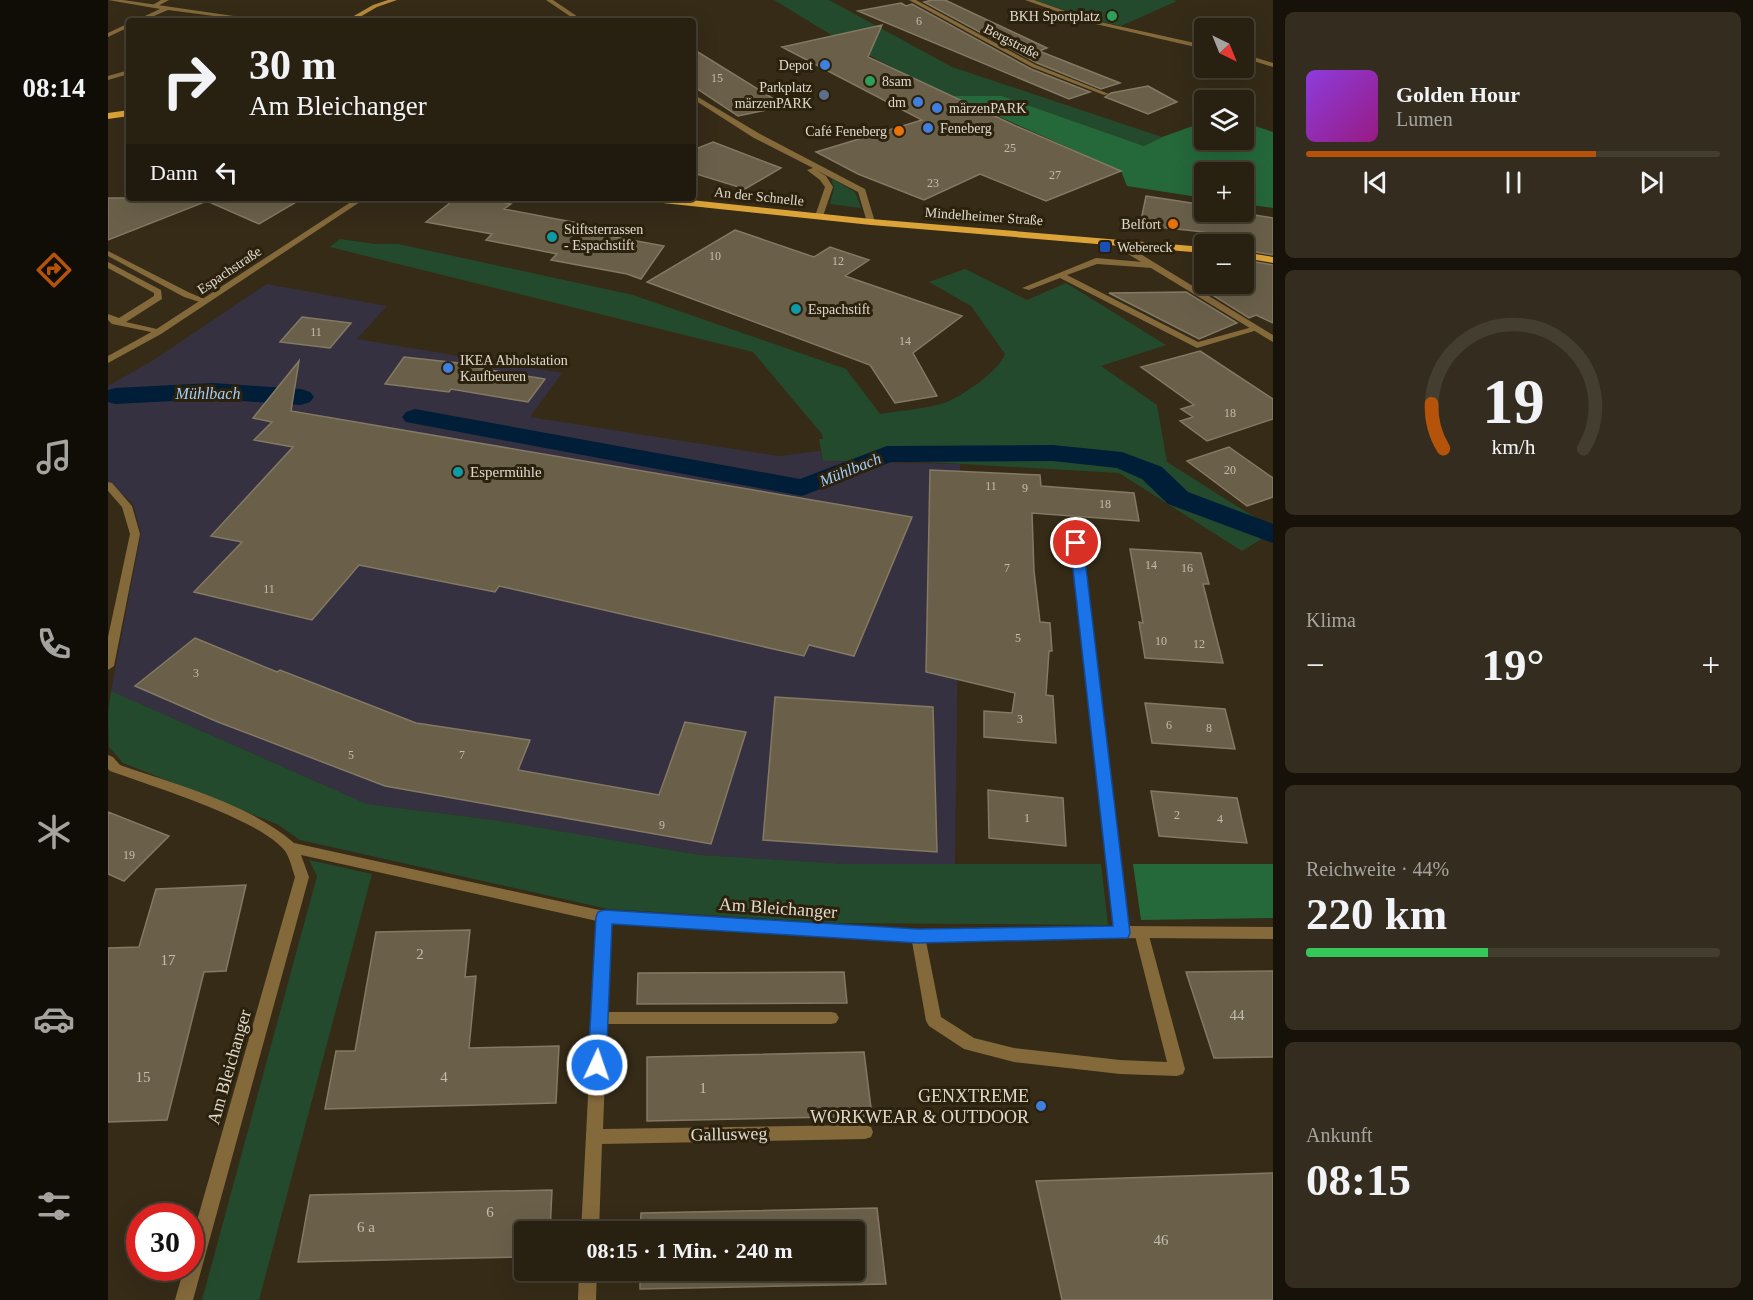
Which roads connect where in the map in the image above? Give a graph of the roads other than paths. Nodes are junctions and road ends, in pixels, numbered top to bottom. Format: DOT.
graph roads {
  1 [pos="110,0"];
  2 [pos="394,0"];
  3 [pos="549,0"];
  4 [pos="912,0"];
  5 [pos="1028,0"];
  6 [pos="166,4"];
  7 [pos="142,18"];
  8 [pos="249,18"];
  9 [pos="354,18"];
  10 [pos="576,18"];
  11 [pos="126,26"];
  12 [pos="108,35"];
  13 [pos="1194,45"];
  14 [pos="1254,59"];
  15 [pos="1273,65"];
  16 [pos="126,73"];
  17 [pos="108,78"];
  18 [pos="1106,94"];
  19 [pos="696,98"];
  20 [pos="126,113"];
  21 [pos="126,114"];
  22 [pos="108,116"];
  23 [pos="108,124"];
  24 [pos="793,156"];
  25 [pos="357,201"];
  26 [pos="673,201"];
  27 [pos="819,216"];
  28 [pos="870,222"];
  29 [pos="1118,241"];
  30 [pos="1194,249"];
  31 [pos="108,253"];
  32 [pos="1254,257"];
  33 [pos="1273,260"];
  34 [pos="108,265"];
  35 [pos="1152,265"];
  36 [pos="1061,274"];
  37 [pos="1026,288"];
  38 [pos="206,301"];
  39 [pos="108,317"];
  40 [pos="108,322"];
  41 [pos="119,322"];
  42 [pos="1256,328"];
  43 [pos="158,332"];
  44 [pos="1273,339"];
  45 [pos="108,360"];
  46 [pos="108,485"];
  47 [pos="1076,541"];
  48 [pos="108,666"];
  49 [pos="108,760"];
  50 [pos="288,846"];
  51 [pos="604,917"];
  52 [pos="1141,932"];
  53 [pos="1122,933"];
  54 [pos="1273,933"];
  55 [pos="918,936"];
  56 [pos="599,1018"];
  57 [pos="831,1018"];
  58 [pos="865,1132"];
  59 [pos="594,1137"];
  60 [pos="590,1221"];
  61 [pos="588,1281"];
  62 [pos="184,1300"];
  63 [pos="587,1300"];
  1 -- 6 [label="street"];
  2 -- 9 [label="main road"];
  3 -- 10 [label="street"];
  4 -- 18 [label="street, Bergstraße"];
  5 -- 13 [label="street"];
  6 -- 7 [label="street"];
  6 -- 8 [label="street"];
  11 -- 12 [label="street"];
  14 -- 15 [label="street"];
  16 -- 17 [label="street"];
  19 -- 24 [label="street"];
  20 -- 22 [label="main road"];
  21 -- 23 [label="main road"];
  24 -- 27 [label="street"];
  24 -- 28 [label="street"];
  25 -- 38 [label="street, Espachstraße"];
  26 -- 27 [label="main road, An der Schnelle"];
  27 -- 28 [label="main road, An der Schnelle"];
  28 -- 29 [label="main road, Mindelheimer Straße"];
  29 -- 30 [label="main road, Mindelheimer Straße"];
  29 -- 35 [label="street"];
  31 -- 38 [label="street"];
  32 -- 33 [label="main road"];
  34 -- 41 [label="street"];
  35 -- 36 [label="street"];
  35 -- 42 [label="street"];
  36 -- 37 [label="street"];
  36 -- 42 [label="street"];
  38 -- 43 [label="street, Espachstraße"];
  39 -- 41 [label="street"];
  40 -- 41 [label="street"];
  41 -- 43 [label="street"];
  42 -- 44 [label="street"];
  43 -- 45 [label="street, Espachstraße"];
  46 -- 48 [label="street"];
  47 -- 53 [label="street"];
  49 -- 50 [label="street, Am Bleichanger"];
  50 -- 51 [label="street, Am Bleichanger"];
  50 -- 62 [label="street, Am Bleichanger"];
  51 -- 55 [label="street, Am Bleichanger"];
  51 -- 56 [label="street"];
  52 -- 53 [label="street, Am Bleichanger"];
  52 -- 54 [label="street, Am Bleichanger"];
  52 -- 55 [label="street"];
  53 -- 55 [label="street, Am Bleichanger"];
  56 -- 57 [label="street"];
  56 -- 59 [label="street"];
  58 -- 59 [label="street, Gallusweg"];
  59 -- 60 [label="street"];
  61 -- 63 [label="street"];
}
